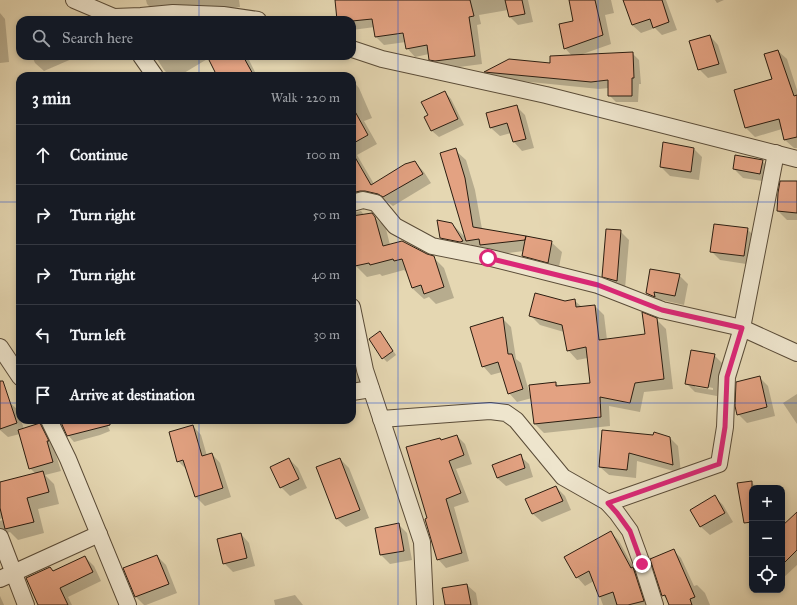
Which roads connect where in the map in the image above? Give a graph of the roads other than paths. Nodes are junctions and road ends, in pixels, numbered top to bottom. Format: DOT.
graph roads {
  1 [pos="74,0"];
  2 [pos="110,16"];
  3 [pos="141,16"];
  4 [pos="230,16"];
  5 [pos="356,50"];
  6 [pos="144,60"];
  7 [pos="152,72"];
  8 [pos="776,154"];
  9 [pos="797,159"];
  10 [pos="356,201"];
  11 [pos="356,326"];
  12 [pos="742,328"];
  13 [pos="0,347"];
  14 [pos="797,354"];
  15 [pos="16,371"];
  16 [pos="371,389"];
  17 [pos="356,391"];
  18 [pos="381,419"];
  19 [pos="51,424"];
  20 [pos="608,503"];
  21 [pos="99,534"];
  22 [pos="0,537"];
  23 [pos="7,576"];
  24 [pos="26,605"];
  25 [pos="128,605"];
  26 [pos="426,605"];
  27 [pos="655,605"];
  1 -- 2 [label="street"];
  3 -- 4 [label="street"];
  5 -- 8 [label="street"];
  6 -- 7 [label="street"];
  8 -- 9 [label="street"];
  8 -- 12 [label="street"];
  10 -- 12 [label="street"];
  11 -- 16 [label="street"];
  12 -- 14 [label="street"];
  12 -- 20 [label="street"];
  13 -- 15 [label="street"];
  16 -- 17 [label="street"];
  16 -- 18 [label="street"];
  18 -- 20 [label="street"];
  18 -- 26 [label="street"];
  19 -- 21 [label="street"];
  20 -- 27 [label="street"];
  21 -- 23 [label="street"];
  21 -- 25 [label="street"];
  22 -- 23 [label="street"];
  23 -- 24 [label="street"];
}
